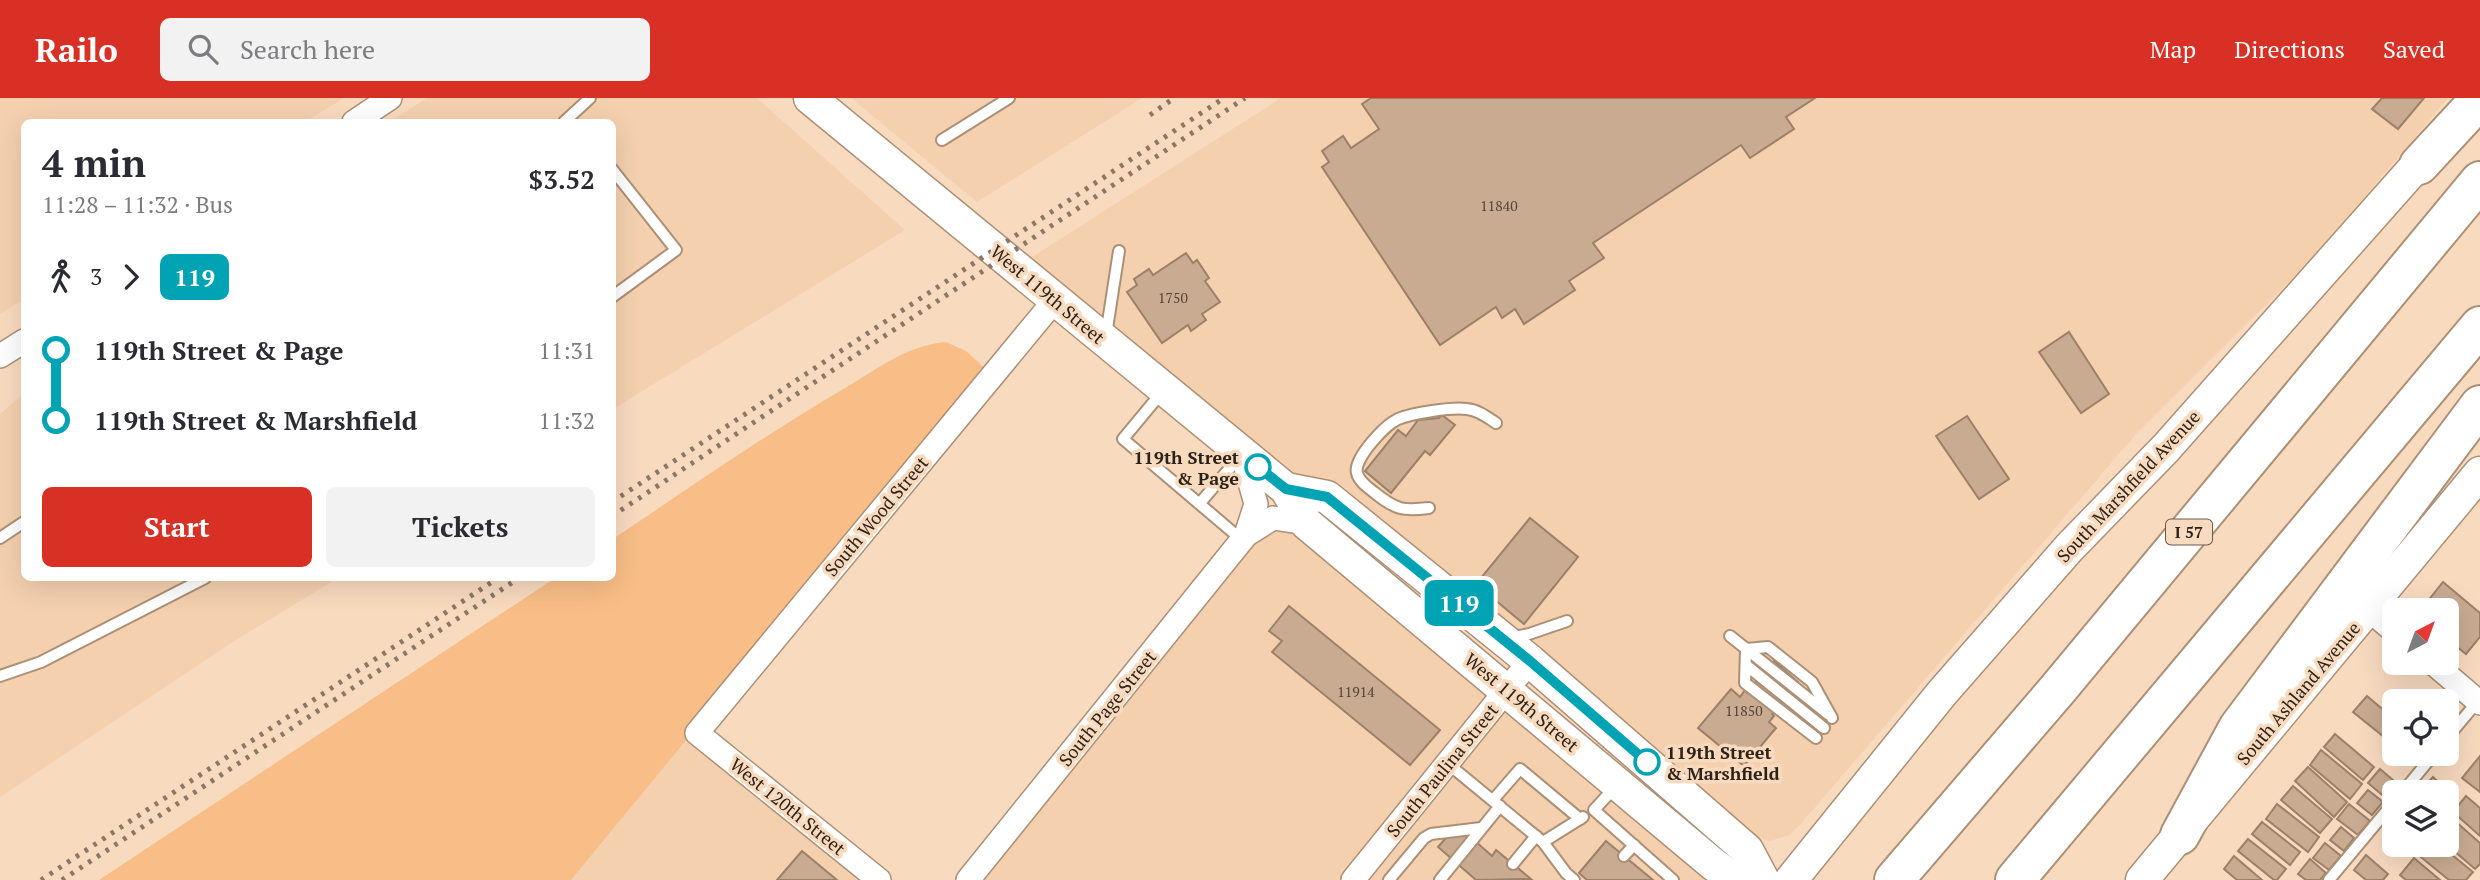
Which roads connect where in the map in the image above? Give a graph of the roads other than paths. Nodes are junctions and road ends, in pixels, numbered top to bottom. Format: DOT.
graph roads {
  1 [pos="390,98"];
  2 [pos="590,98"];
  3 [pos="810,98"];
  4 [pos="1009,98"];
  5 [pos="2471,98"];
  6 [pos="2480,99"];
  7 [pos="358,119"];
  8 [pos="571,119"];
  9 [pos="942,140"];
  10 [pos="2419,165"];
  11 [pos="616,174"];
  12 [pos="2480,181"];
  13 [pos="1119,251"];
  14 [pos="616,294"];
  15 [pos="1055,300"];
  16 [pos="2480,326"];
  17 [pos="1105,342"];
  18 [pos="21,343"];
  19 [pos="0,356"];
  20 [pos="1164,390"];
  21 [pos="2480,405"];
  22 [pos="1496,423"];
  23 [pos="1242,454"];
  24 [pos="2480,473"];
  25 [pos="1286,489"];
  26 [pos="1200,503"];
  27 [pos="1429,508"];
  28 [pos="1306,523"];
  29 [pos="21,524"];
  30 [pos="0,538"];
  31 [pos="1244,538"];
  32 [pos="199,581"];
  33 [pos="2368,609"];
  34 [pos="1567,621"];
  35 [pos="2382,621"];
  36 [pos="1730,636"];
  37 [pos="1504,639"];
  38 [pos="1746,649"];
  39 [pos="1530,661"];
  40 [pos="1746,666"];
  41 [pos="0,676"];
  42 [pos="2449,676"];
  43 [pos="1507,690"];
  44 [pos="2479,701"];
  45 [pos="1832,718"];
  46 [pos="2459,724"];
  47 [pos="1824,728"];
  48 [pos="697,733"];
  49 [pos="1816,738"];
  50 [pos="1447,763"];
  51 [pos="2424,766"];
  52 [pos="2413,780"];
  53 [pos="1618,783"];
  54 [pos="1496,803"];
  55 [pos="1594,810"];
  56 [pos="2382,816"];
  57 [pos="1580,819"];
  58 [pos="1481,828"];
  59 [pos="2180,835"];
  60 [pos="1540,839"];
  61 [pos="1634,845"];
  62 [pos="1624,856"];
  63 [pos="1513,864"];
  64 [pos="1659,867"];
  65 [pos="1650,878"];
  66 [pos="879,880"];
  67 [pos="968,880"];
  68 [pos="1353,880"];
  69 [pos="1389,880"];
  70 [pos="1440,880"];
  71 [pos="1574,880"];
  72 [pos="1673,880"];
  73 [pos="1735,880"];
  74 [pos="1763,880"];
  75 [pos="1791,880"];
  76 [pos="1894,880"];
  77 [pos="2015,880"];
  78 [pos="2142,880"];
  79 [pos="2329,880"];
  1 -- 7 [label="street"];
  2 -- 8 [label="lane"];
  3 -- 15 [label="street, West 119th Street"];
  4 -- 9 [label="lane"];
  5 -- 10 [label="street, South Marshfield Avenue"];
  6 -- 10 [label="highway"];
  10 -- 75 [label="street, South Marshfield Avenue"];
  11 -- 14 [label="lane"];
  12 -- 76 [label="highway, I 57"];
  13 -- 17 [label="lane"];
  15 -- 17 [label="street, West 119th Street"];
  15 -- 48 [label="street, South Wood Street"];
  16 -- 77 [label="highway"];
  17 -- 20 [label="street, West 119th Street"];
  18 -- 19 [label="street"];
  20 -- 23 [label="street, West 119th Street"];
  20 -- 26 [label="lane"];
  21 -- 59 [label="highway"];
  22 -- 27 [label="lane"];
  23 -- 25 [label="street, West 119th Street"];
  23 -- 26 [label="lane"];
  23 -- 31 [label="street, South Page Street"];
  24 -- 33 [label="street, South Ashland Avenue"];
  25 -- 28 [label="street, West 119th Street"];
  25 -- 37 [label="street, West 119th Street"];
  26 -- 31 [label="lane"];
  28 -- 31 [label="street, South Page Street"];
  28 -- 43 [label="street, West 119th Street"];
  29 -- 30 [label="lane"];
  31 -- 67 [label="street, South Page Street"];
  32 -- 41 [label="lane"];
  33 -- 35 [label="street"];
  33 -- 59 [label="street, South Ashland Avenue"];
  34 -- 37 [label="lane"];
  36 -- 38 [label="lane"];
  37 -- 39 [label="street, West 119th Street"];
  38 -- 40 [label="lane"];
  38 -- 45 [label="lane"];
  39 -- 43 [label="street, South Paulina Street"];
  39 -- 74 [label="street, West 119th Street"];
  40 -- 47 [label="lane"];
  40 -- 49 [label="lane"];
  42 -- 44 [label="street"];
  43 -- 50 [label="street, South Paulina Street"];
  43 -- 53 [label="street, West 119th Street"];
  44 -- 46 [label="lane"];
  48 -- 66 [label="street, West 120th Street"];
  50 -- 54 [label="lane"];
  50 -- 68 [label="street, South Paulina Street"];
  51 -- 52 [label="lane"];
  53 -- 55 [label="lane"];
  53 -- 73 [label="street, West 119th Street"];
  54 -- 57 [label="lane"];
  54 -- 58 [label="lane"];
  54 -- 60 [label="lane"];
  55 -- 57 [label="lane"];
  55 -- 61 [label="lane"];
  56 -- 79 [label="lane"];
  57 -- 60 [label="lane"];
  58 -- 69 [label="lane"];
  58 -- 70 [label="lane"];
  59 -- 78 [label="street, South Ashland Avenue"];
  60 -- 63 [label="lane"];
  60 -- 71 [label="lane"];
  61 -- 62 [label="lane"];
  61 -- 64 [label="lane"];
  64 -- 65 [label="lane"];
  64 -- 72 [label="lane"];
}
